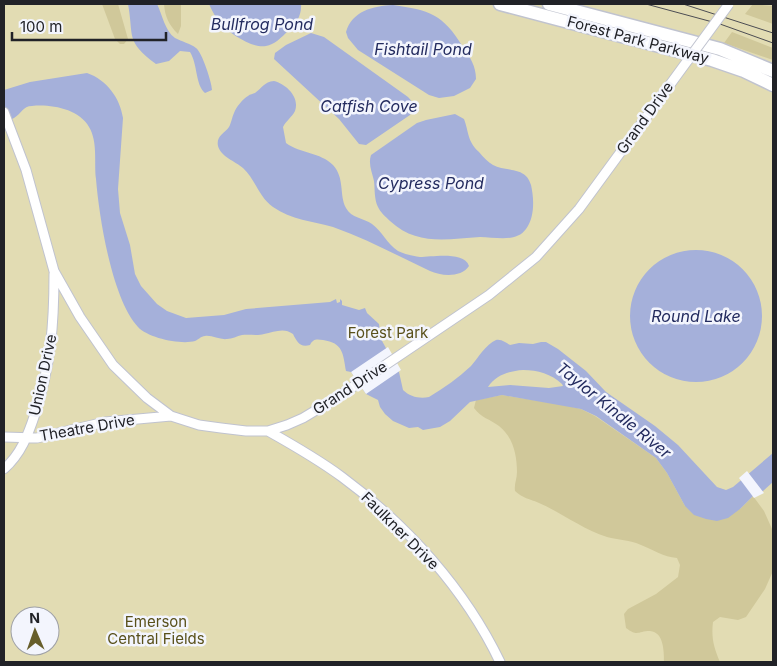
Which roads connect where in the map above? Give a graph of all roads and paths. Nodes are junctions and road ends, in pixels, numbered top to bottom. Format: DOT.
graph roads {
  1 [pos="500,4"];
  2 [pos="549,4"];
  3 [pos="729,4"];
  4 [pos="773,71"];
  5 [pos="773,85"];
  6 [pos="6,117"];
  7 [pos="54,272"];
  8 [pos="171,416"];
  9 [pos="268,431"];
  10 [pos="4,437"];
  11 [pos="26,439"];
  12 [pos="4,469"];
  13 [pos="500,662"];
  1 -- 5 [label="main road, Forest Park Parkway"];
  2 -- 4 [label="main road, Forest Park Parkway"];
  3 -- 9 [label="street, Grand Drive, bridge"];
  6 -- 7 [label="street, Grand Drive"];
  7 -- 8 [label="street, Grand Drive"];
  7 -- 11 [label="street, Union Drive"];
  8 -- 9 [label="street, Grand Drive"];
  8 -- 11 [label="street, Theatre Drive"];
  9 -- 13 [label="street, Faulkner Drive"];
  10 -- 11 [label="street, Theatre Drive"];
  11 -- 12 [label="street, Union Drive"];
}
